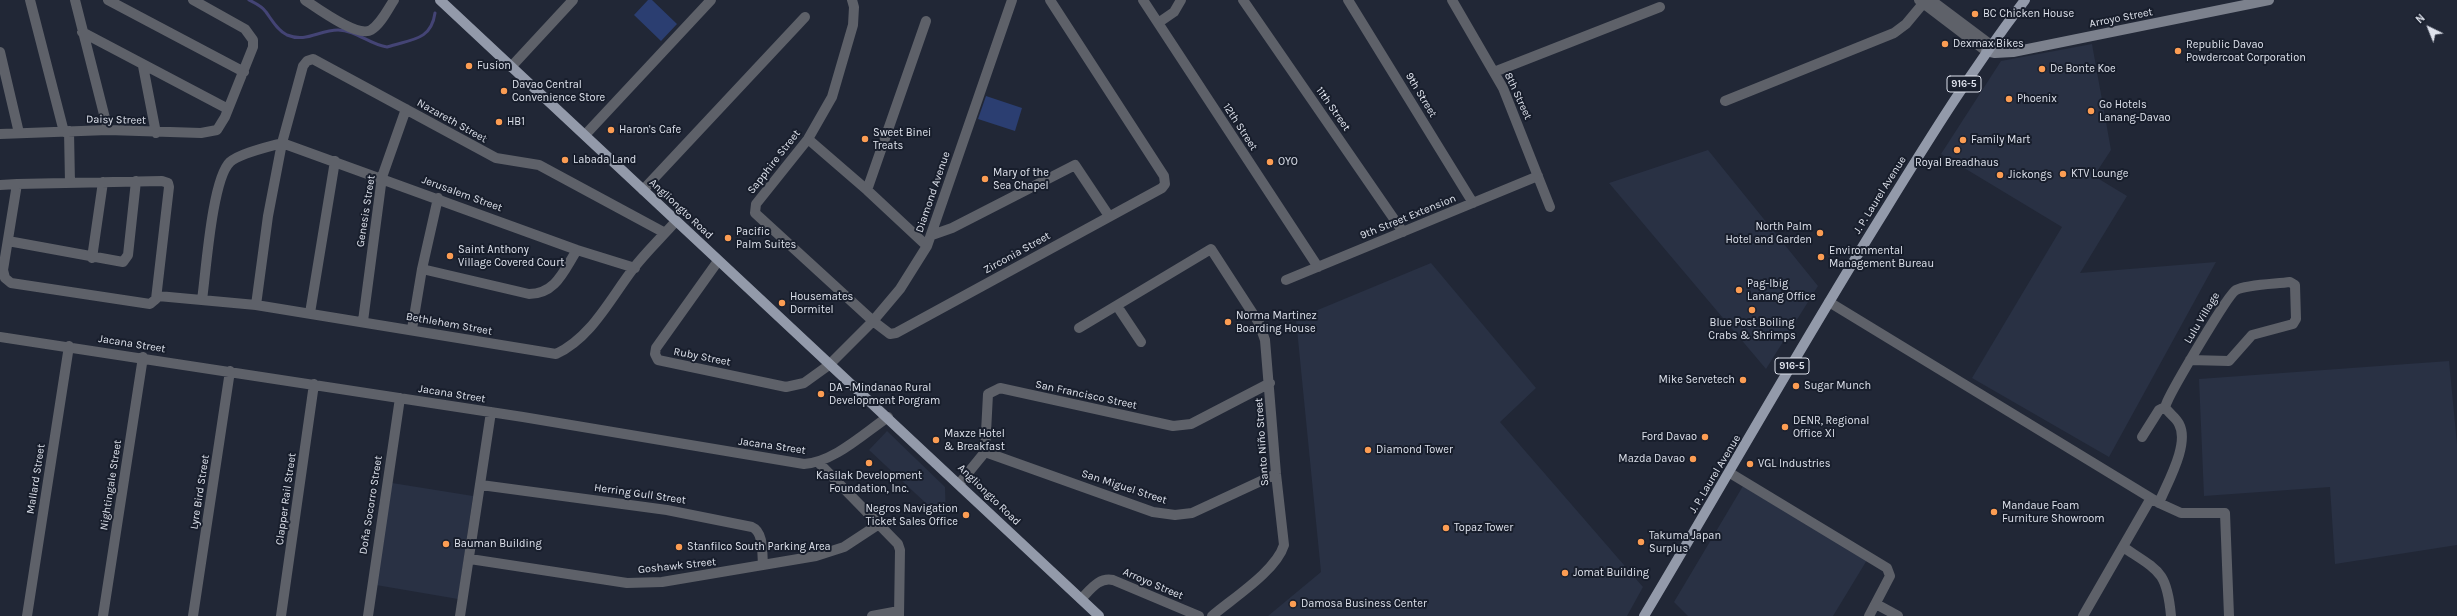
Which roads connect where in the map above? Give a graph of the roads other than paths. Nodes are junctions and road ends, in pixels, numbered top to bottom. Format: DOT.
graph roads {
  1 [pos="30,0"];
  2 [pos="75,0"];
  3 [pos="108,0"];
  4 [pos="193,0"];
  5 [pos="305,0"];
  6 [pos="441,0"];
  7 [pos="573,0"];
  8 [pos="711,0"];
  9 [pos="852,0"];
  10 [pos="1012,0"];
  11 [pos="1050,0"];
  12 [pos="1143,0"];
  13 [pos="1181,0"];
  14 [pos="1243,0"];
  15 [pos="1348,0"];
  16 [pos="1452,0"];
  17 [pos="2025,0"];
  18 [pos="2269,0"];
  19 [pos="391,1"];
  20 [pos="1925,1"];
  21 [pos="1660,6"];
  22 [pos="805,17"];
  23 [pos="926,21"];
  24 [pos="1158,23"];
  25 [pos="82,32"];
  26 [pos="1989,48"];
  27 [pos="0,52"];
  28 [pos="143,66"];
  29 [pos="511,67"];
  30 [pos="244,72"];
  31 [pos="1494,72"];
  32 [pos="1725,101"];
  33 [pos="406,109"];
  34 [pos="227,113"];
  35 [pos="108,130"];
  36 [pos="66,132"];
  37 [pos="19,133"];
  38 [pos="156,133"];
  39 [pos="0,134"];
  40 [pos="585,136"];
  41 [pos="808,138"];
  42 [pos="282,143"];
  43 [pos="335,161"];
  44 [pos="1538,176"];
  45 [pos="382,177"];
  46 [pos="136,181"];
  47 [pos="70,182"];
  48 [pos="103,182"];
  49 [pos="0,184"];
  50 [pos="17,184"];
  51 [pos="643,190"];
  52 [pos="867,190"];
  53 [pos="438,198"];
  54 [pos="1473,203"];
  55 [pos="1550,207"];
  56 [pos="1109,216"];
  57 [pos="676,221"];
  58 [pos="1403,232"];
  59 [pos="665,233"];
  60 [pos="932,235"];
  61 [pos="8,241"];
  62 [pos="927,246"];
  63 [pos="577,250"];
  64 [pos="92,258"];
  65 [pos="718,261"];
  66 [pos="1318,267"];
  67 [pos="634,268"];
  68 [pos="422,269"];
  69 [pos="1286,280"];
  70 [pos="158,296"];
  71 [pos="202,300"];
  72 [pos="1829,302"];
  73 [pos="256,305"];
  74 [pos="1117,306"];
  75 [pos="310,313"];
  76 [pos="363,321"];
  77 [pos="873,321"];
  78 [pos="1079,328"];
  79 [pos="412,329"];
  80 [pos="0,337"];
  81 [pos="1140,342"];
  82 [pos="69,346"];
  83 [pos="143,358"];
  84 [pos="2190,360"];
  85 [pos="829,365"];
  86 [pos="230,371"];
  87 [pos="1270,383"];
  88 [pos="314,384"];
  89 [pos="400,398"];
  90 [pos="2165,407"];
  91 [pos="491,412"];
  92 [pos="888,417"];
  93 [pos="2142,437"];
  94 [pos="986,452"];
  95 [pos="818,462"];
  96 [pos="1730,473"];
  97 [pos="1276,474"];
  98 [pos="959,484"];
  99 [pos="481,485"];
  100 [pos="2155,500"];
  101 [pos="880,524"];
  102 [pos="2123,547"];
  103 [pos="470,559"];
  104 [pos="763,565"];
  105 [pos="1081,598"];
  106 [pos="1876,604"];
  107 [pos="899,614"];
  108 [pos="1095,615"];
  109 [pos="27,616"];
  110 [pos="103,616"];
  111 [pos="193,616"];
  112 [pos="281,616"];
  113 [pos="368,616"];
  114 [pos="460,616"];
  115 [pos="872,616"];
  116 [pos="1199,616"];
  117 [pos="1212,616"];
  118 [pos="1644,616"];
  119 [pos="1869,616"];
  120 [pos="1898,616"];
  121 [pos="2083,616"];
  122 [pos="2171,616"];
  123 [pos="2229,616"];
  1 -- 36 [label="street"];
  2 -- 25 [label="street"];
  3 -- 30 [label="street"];
  4 -- 30 [label="street"];
  5 -- 19 [label="street"];
  6 -- 29 [label="main road, Angliongto Road"];
  7 -- 29 [label="street"];
  8 -- 40 [label="street"];
  9 -- 41 [label="street, Sapphire Street"];
  10 -- 60 [label="street, Diamond Avenue"];
  11 -- 56 [label="street, Zirconia Street"];
  12 -- 24 [label="street, 12th Street"];
  13 -- 24 [label="street"];
  14 -- 58 [label="street, 11th Street"];
  15 -- 54 [label="street, 9th Street"];
  16 -- 31 [label="street, 8th Street"];
  17 -- 26 [label="main road, J. P. Laurel Avenue / 916-5"];
  18 -- 26 [label="street, Arroyo Street"];
  20 -- 26 [label="street"];
  20 -- 32 [label="street"];
  21 -- 31 [label="street"];
  22 -- 51 [label="street"];
  23 -- 52 [label="street"];
  24 -- 66 [label="street, 12th Street"];
  25 -- 28 [label="street"];
  25 -- 35 [label="street"];
  26 -- 72 [label="main road, J. P. Laurel Avenue / 916-5"];
  27 -- 37 [label="street"];
  28 -- 34 [label="street"];
  28 -- 38 [label="street"];
  29 -- 40 [label="main road, Angliongto Road"];
  30 -- 34 [label="street"];
  31 -- 44 [label="street, 8th Street"];
  33 -- 42 [label="street, Nazareth Street"];
  33 -- 45 [label="street, Genesis Street"];
  33 -- 59 [label="street, Nazareth Street"];
  34 -- 38 [label="street, Daisy Street"];
  35 -- 36 [label="street, Daisy Street"];
  35 -- 38 [label="street, Daisy Street"];
  36 -- 37 [label="street, Daisy Street"];
  36 -- 47 [label="street"];
  37 -- 39 [label="street, Daisy Street"];
  40 -- 51 [label="main road, Angliongto Road"];
  41 -- 52 [label="street"];
  41 -- 77 [label="street, Sapphire Street"];
  42 -- 43 [label="street, Jerusalem Street"];
  42 -- 71 [label="street"];
  42 -- 73 [label="street"];
  43 -- 45 [label="street, Jerusalem Street"];
  43 -- 75 [label="street"];
  44 -- 54 [label="street, 9th Street Extension"];
  44 -- 55 [label="street, 8th Street"];
  45 -- 53 [label="street, Jerusalem Street"];
  45 -- 76 [label="street, Genesis Street"];
  46 -- 48 [label="street"];
  46 -- 64 [label="street"];
  46 -- 70 [label="street"];
  47 -- 48 [label="street"];
  47 -- 50 [label="street"];
  48 -- 64 [label="street"];
  49 -- 50 [label="street"];
  50 -- 61 [label="street"];
  51 -- 57 [label="main road, Angliongto Road"];
  52 -- 62 [label="street"];
  53 -- 63 [label="street, Jerusalem Street"];
  53 -- 68 [label="street"];
  54 -- 58 [label="street, 9th Street Extension"];
  56 -- 60 [label="street"];
  56 -- 77 [label="street, Zirconia Street"];
  57 -- 59 [label="street, Bethlehem Street"];
  57 -- 65 [label="main road, Angliongto Road"];
  58 -- 66 [label="street, 9th Street Extension"];
  59 -- 67 [label="street, Bethlehem Street"];
  60 -- 62 [label="street, Diamond Avenue"];
  61 -- 64 [label="street"];
  61 -- 70 [label="street"];
  62 -- 77 [label="street, Diamond Avenue"];
  63 -- 67 [label="street, Jerusalem Street"];
  63 -- 68 [label="street"];
  65 -- 85 [label="main road, Angliongto Road"];
  65 -- 85 [label="street, Ruby Street"];
  66 -- 69 [label="street, 9th Street Extension"];
  67 -- 79 [label="street, Bethlehem Street"];
  68 -- 79 [label="street"];
  70 -- 71 [label="street, Bethlehem Street"];
  71 -- 73 [label="street, Bethlehem Street"];
  72 -- 96 [label="main road, J. P. Laurel Avenue / 916-5"];
  72 -- 100 [label="street"];
  73 -- 75 [label="street, Bethlehem Street"];
  74 -- 78 [label="street"];
  74 -- 81 [label="street"];
  74 -- 87 [label="street, Santo Niño Street"];
  75 -- 76 [label="street, Bethlehem Street"];
  76 -- 79 [label="street, Bethlehem Street"];
  77 -- 85 [label="street, Diamond Avenue"];
  80 -- 82 [label="street, Jacana Street"];
  82 -- 83 [label="street, Jacana Street"];
  82 -- 109 [label="street, Mallard Street"];
  83 -- 86 [label="street, Jacana Street"];
  83 -- 110 [label="street, Nightingale Street"];
  84 -- 84 [label="street, Lulu Village"];
  84 -- 90 [label="street, Lulu Village"];
  85 -- 92 [label="main road, Angliongto Road"];
  86 -- 88 [label="street, Jacana Street"];
  86 -- 111 [label="street, Lyre Bird Street"];
  87 -- 94 [label="street, San Francisco Street"];
  87 -- 97 [label="street, Santo Niño Street"];
  88 -- 89 [label="street, Jacana Street"];
  88 -- 112 [label="street, Clapper Rail Street"];
  89 -- 91 [label="street, Jacana Street"];
  89 -- 113 [label="street, Doña Socorro Street"];
  90 -- 93 [label="street, Lulu Village"];
  90 -- 100 [label="street"];
  91 -- 95 [label="street, Jacana Street"];
  91 -- 99 [label="street"];
  92 -- 95 [label="street, Jacana Street"];
  92 -- 98 [label="main road, Angliongto Road"];
  94 -- 97 [label="street, San Miguel Street"];
  94 -- 98 [label="street"];
  95 -- 101 [label="street"];
  96 -- 106 [label="street"];
  96 -- 118 [label="main road, J. P. Laurel Avenue / 916-5"];
  97 -- 117 [label="street, Santo Niño Street"];
  98 -- 105 [label="main road, Angliongto Road"];
  99 -- 103 [label="street"];
  99 -- 104 [label="street, Herring Gull Street"];
  100 -- 102 [label="street"];
  100 -- 123 [label="street"];
  101 -- 104 [label="street, Goshawk Street"];
  101 -- 107 [label="street"];
  102 -- 121 [label="street"];
  102 -- 122 [label="street"];
  103 -- 104 [label="street, Goshawk Street"];
  103 -- 114 [label="street"];
  105 -- 108 [label="main road, Angliongto Road"];
  105 -- 116 [label="street, Arroyo Street"];
  106 -- 119 [label="street"];
  106 -- 120 [label="street"];
  107 -- 115 [label="street"];
}
